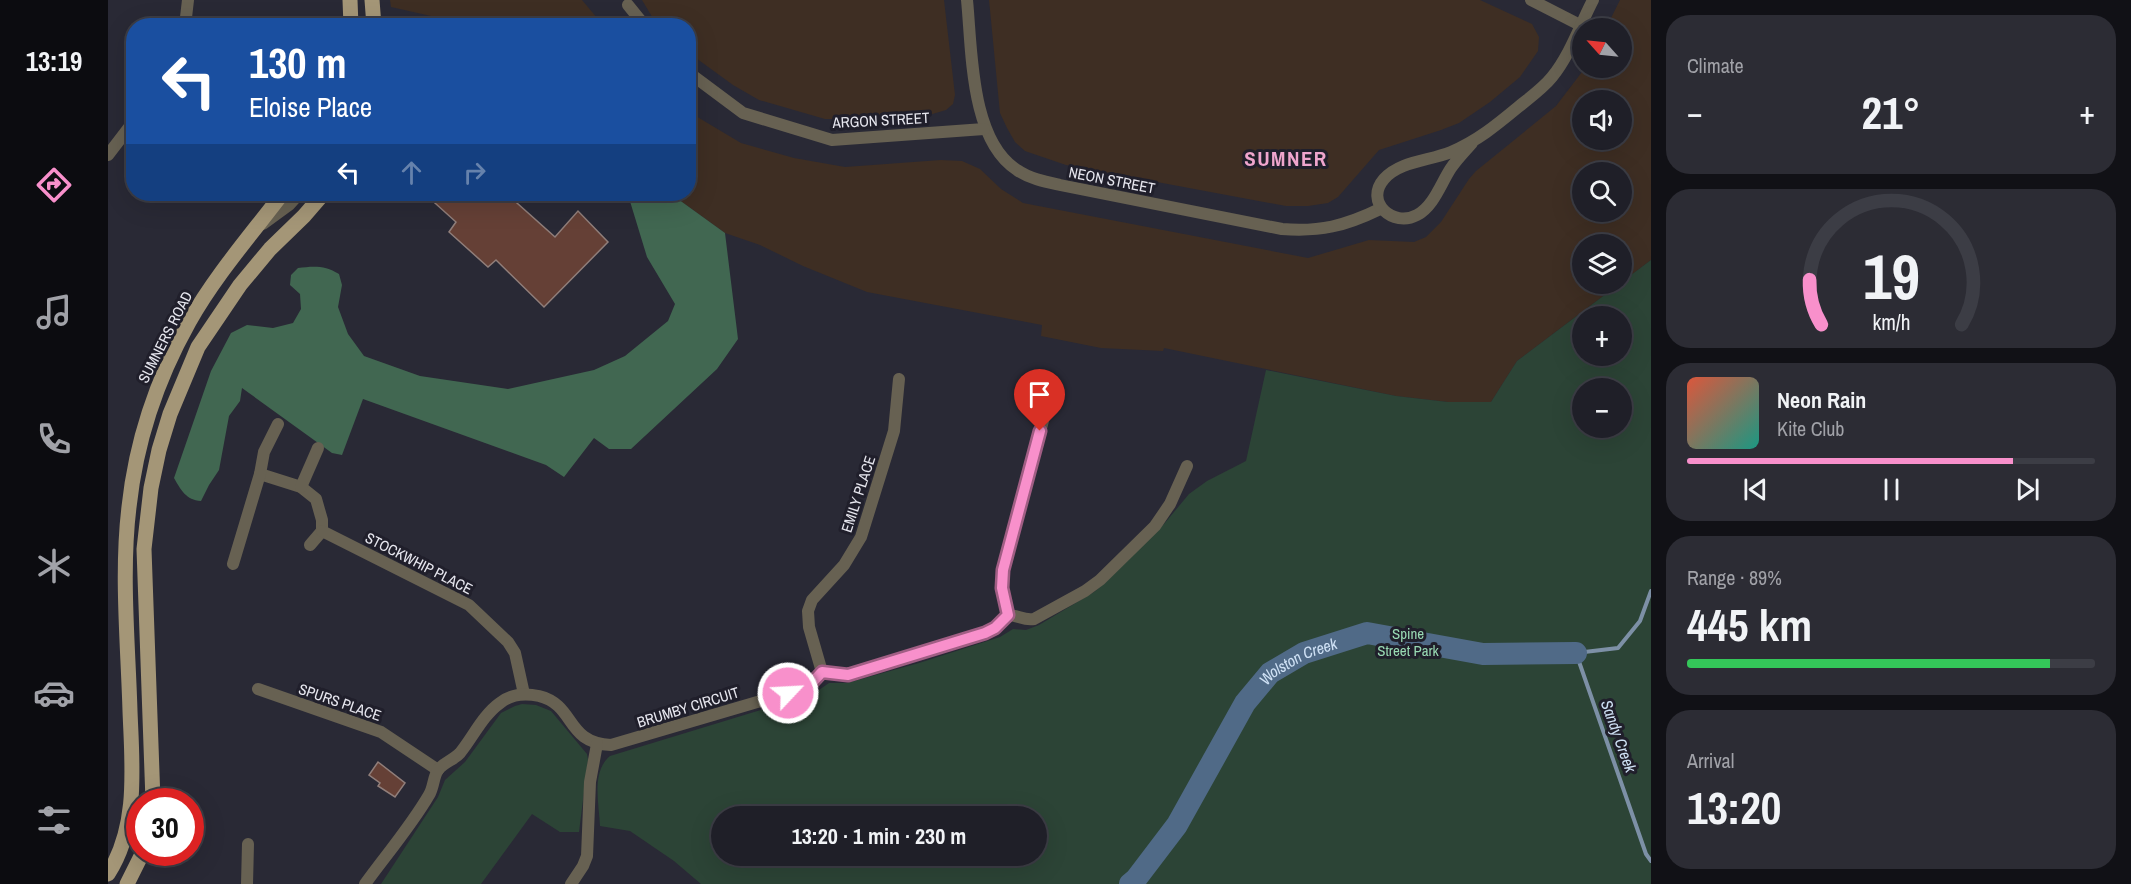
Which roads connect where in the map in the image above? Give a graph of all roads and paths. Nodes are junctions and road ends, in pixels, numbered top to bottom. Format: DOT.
graph roads {
  1 [pos="188,0"];
  2 [pos="350,0"];
  3 [pos="372,0"];
  4 [pos="967,0"];
  5 [pos="1531,0"];
  6 [pos="1593,0"];
  7 [pos="626,2"];
  8 [pos="186,18"];
  9 [pos="351,18"];
  10 [pos="373,18"];
  11 [pos="639,18"];
  12 [pos="1583,18"];
  13 [pos="1572,20"];
  14 [pos="1572,41"];
  15 [pos="696,78"];
  16 [pos="984,129"];
  17 [pos="126,131"];
  18 [pos="1472,143"];
  19 [pos="108,155"];
  20 [pos="276,201"];
  21 [pos="293,201"];
  22 [pos="317,201"];
  23 [pos="1380,209"];
  24 [pos="252,232"];
  25 [pos="900,380"];
  26 [pos="1044,417"];
  27 [pos="278,424"];
  28 [pos="318,448"];
  29 [pos="1187,466"];
  30 [pos="260,474"];
  31 [pos="301,487"];
  32 [pos="322,531"];
  33 [pos="310,545"];
  34 [pos="233,564"];
  35 [pos="1008,615"];
  36 [pos="822,672"];
  37 [pos="258,689"];
  38 [pos="524,694"];
  39 [pos="597,744"];
  40 [pos="438,770"];
  41 [pos="153,788"];
  42 [pos="248,844"];
  43 [pos="136,866"];
  44 [pos="108,874"];
  45 [pos="127,884"];
  46 [pos="247,884"];
  47 [pos="365,884"];
  48 [pos="571,884"];
  1 -- 8 [label="street"];
  2 -- 9 [label="main road"];
  3 -- 10 [label="main road"];
  4 -- 16 [label="street, NEON STREET"];
  5 -- 13 [label="street"];
  6 -- 12 [label="street"];
  7 -- 11 [label="street"];
  14 -- 18 [label="street"];
  15 -- 16 [label="street, ARGON STREET"];
  16 -- 23 [label="street, NEON STREET"];
  17 -- 19 [label="street"];
  18 -- 23 [label="street"];
  18 -- 23 [label="street"];
  20 -- 24 [label="main road, SUMNERS ROAD"];
  21 -- 24 [label="street"];
  22 -- 41 [label="main road"];
  24 -- 44 [label="main road, SUMNERS ROAD"];
  25 -- 36 [label="street, EMILY PLACE"];
  26 -- 35 [label="street"];
  27 -- 30 [label="street"];
  28 -- 31 [label="street"];
  29 -- 35 [label="street"];
  30 -- 31 [label="street"];
  30 -- 34 [label="street"];
  31 -- 32 [label="street"];
  32 -- 33 [label="street"];
  32 -- 38 [label="street, STOCKWHIP PLACE"];
  35 -- 36 [label="street"];
  36 -- 39 [label="street, BRUMBY CIRCUIT"];
  37 -- 40 [label="street, SPURS PLACE"];
  38 -- 39 [label="street"];
  38 -- 40 [label="street"];
  39 -- 48 [label="street"];
  40 -- 47 [label="street"];
  42 -- 46 [label="street"];
  43 -- 45 [label="main road"];
}
